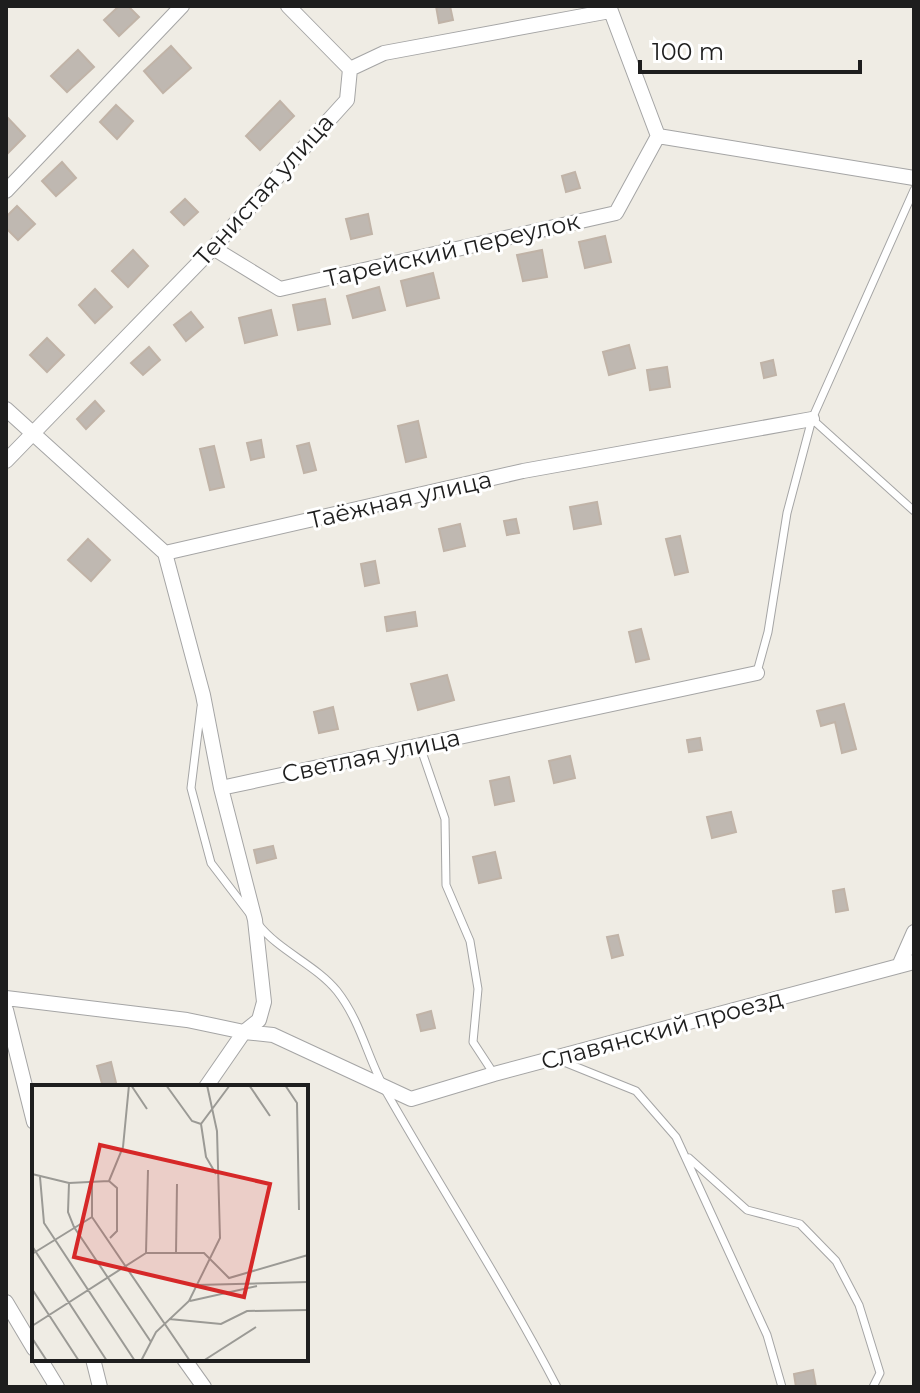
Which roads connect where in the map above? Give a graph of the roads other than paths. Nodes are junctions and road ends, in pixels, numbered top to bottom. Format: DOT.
graph roads {
  1 [pos="182,6"];
  2 [pos="288,6"];
  3 [pos="610,8"];
  4 [pos="350,69"];
  5 [pos="658,136"];
  6 [pos="914,178"];
  7 [pos="914,190"];
  8 [pos="6,191"];
  9 [pos="213,248"];
  10 [pos="6,409"];
  11 [pos="812,419"];
  12 [pos="32,434"];
  13 [pos="6,461"];
  14 [pos="914,511"];
  15 [pos="165,553"];
  16 [pos="757,673"];
  17 [pos="203,695"];
  18 [pos="420,746"];
  19 [pos="221,788"];
  20 [pos="255,920"];
  21 [pos="914,932"];
  22 [pos="906,964"];
  23 [pos="6,998"];
  24 [pos="6,1010"];
  25 [pos="244,1032"];
  26 [pos="557,1059"];
  27 [pos="494,1074"];
  28 [pos="207,1085"];
  29 [pos="383,1087"];
  30 [pos="32,1114"];
  31 [pos="685,1154"];
  32 [pos="6,1302"];
  33 [pos="32,1346"];
  34 [pos="41,1361"];
  35 [pos="94,1361"];
  36 [pos="185,1361"];
  37 [pos="57,1387"];
  38 [pos="100,1387"];
  39 [pos="204,1387"];
  40 [pos="557,1387"];
  41 [pos="782,1387"];
  42 [pos="873,1387"];
  1 -- 8 [label="street"];
  2 -- 4 [label="street"];
  3 -- 4 [label="street"];
  3 -- 5 [label="street"];
  4 -- 9 [label="street, Тенистая улица"];
  5 -- 6 [label="street"];
  5 -- 9 [label="street, Тарейский переулок"];
  7 -- 11 [label="lane"];
  9 -- 12 [label="street, Тенистая улица"];
  10 -- 12 [label="street"];
  11 -- 14 [label="lane"];
  11 -- 15 [label="street, Таёжная улица"];
  11 -- 16 [label="lane"];
  12 -- 13 [label="street, Тенистая улица"];
  12 -- 15 [label="street"];
  15 -- 17 [label="street"];
  16 -- 18 [label="street, Светлая улица"];
  17 -- 19 [label="street"];
  17 -- 20 [label="lane"];
  18 -- 19 [label="street, Светлая улица"];
  18 -- 27 [label="lane"];
  19 -- 20 [label="street"];
  20 -- 25 [label="street"];
  20 -- 29 [label="lane"];
  21 -- 22 [label="street"];
  22 -- 26 [label="street, Славянский проезд"];
  23 -- 25 [label="street"];
  24 -- 30 [label="street"];
  25 -- 28 [label="street"];
  25 -- 29 [label="street"];
  26 -- 27 [label="street, Славянский проезд"];
  26 -- 31 [label="lane"];
  27 -- 29 [label="street, Славянский проезд"];
  29 -- 40 [label="lane"];
  31 -- 41 [label="lane"];
  31 -- 42 [label="lane"];
  32 -- 33 [label="street"];
  34 -- 37 [label="street"];
  35 -- 38 [label="street"];
  36 -- 39 [label="street"];
}
